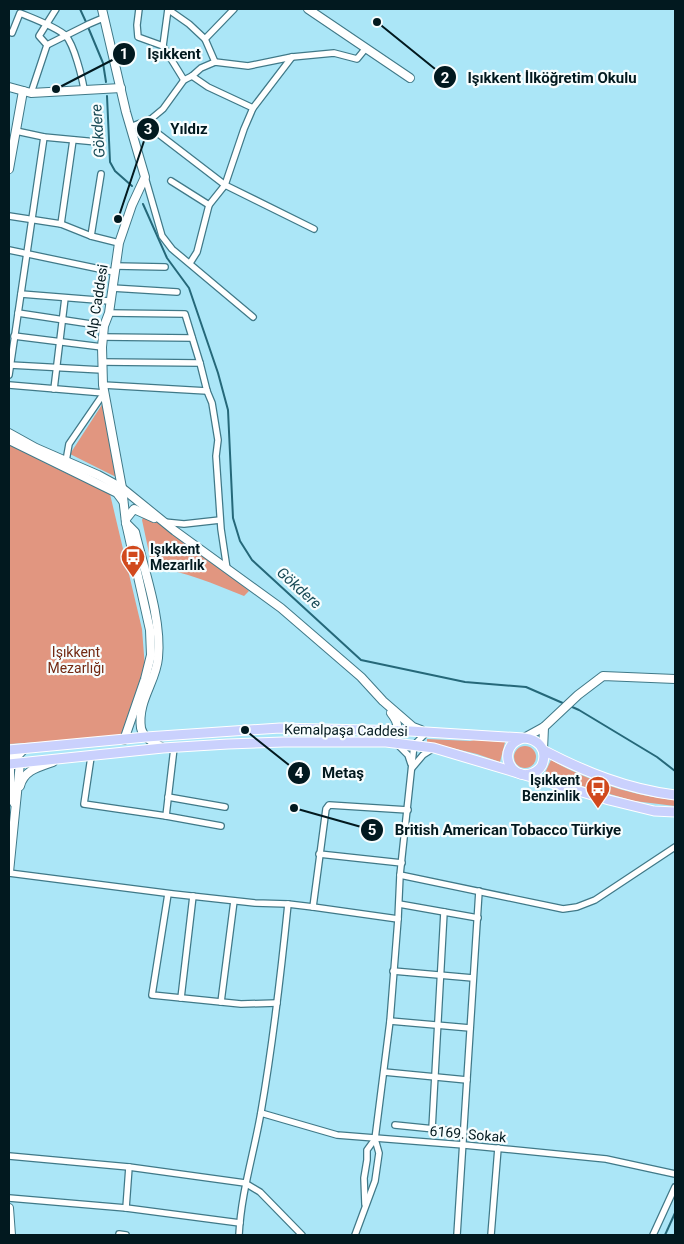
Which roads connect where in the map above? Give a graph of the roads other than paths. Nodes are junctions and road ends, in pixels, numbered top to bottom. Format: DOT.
graph roads {
  1 [pos="56,9"];
  2 [pos="102,9"];
  3 [pos="139,9"];
  4 [pos="169,9"];
  5 [pos="234,9"];
  6 [pos="308,9"];
  7 [pos="103,18"];
  8 [pos="48,25"];
  9 [pos="9,32"];
  10 [pos="66,36"];
  11 [pos="205,39"];
  12 [pos="47,45"];
  13 [pos="163,46"];
  14 [pos="366,48"];
  15 [pos="292,57"];
  16 [pos="215,62"];
  17 [pos="192,76"];
  18 [pos="410,78"];
  19 [pos="184,80"];
  20 [pos="9,87"];
  21 [pos="121,88"];
  22 [pos="84,89"];
  23 [pos="27,92"];
  24 [pos="253,108"];
  25 [pos="143,122"];
  26 [pos="130,128"];
  27 [pos="16,131"];
  28 [pos="44,136"];
  29 [pos="73,140"];
  30 [pos="97,142"];
  31 [pos="11,143"];
  32 [pos="9,170"];
  33 [pos="101,174"];
  34 [pos="144,177"];
  35 [pos="171,181"];
  36 [pos="225,185"];
  37 [pos="209,205"];
  38 [pos="9,216"];
  39 [pos="32,221"];
  40 [pos="61,224"];
  41 [pos="314,229"];
  42 [pos="91,236"];
  43 [pos="119,243"];
  44 [pos="9,250"];
  45 [pos="26,253"];
  46 [pos="190,262"];
  47 [pos="165,267"];
  48 [pos="115,269"];
  49 [pos="112,288"];
  50 [pos="177,292"];
  51 [pos="21,294"];
  52 [pos="65,298"];
  53 [pos="109,301"];
  54 [pos="18,313"];
  55 [pos="109,313"];
  56 [pos="253,317"];
  57 [pos="62,318"];
  58 [pos="104,326"];
  59 [pos="14,336"];
  60 [pos="103,338"];
  61 [pos="192,338"];
  62 [pos="58,342"];
  63 [pos="102,347"];
  64 [pos="200,364"];
  65 [pos="10,365"];
  66 [pos="102,366"];
  67 [pos="56,367"];
  68 [pos="9,375"];
  69 [pos="9,385"];
  70 [pos="54,389"];
  71 [pos="104,389"];
  72 [pos="207,391"];
  73 [pos="9,433"];
  74 [pos="9,440"];
  75 [pos="66,461"];
  76 [pos="122,488"];
  77 [pos="124,503"];
  78 [pos="220,520"];
  79 [pos="126,521"];
  80 [pos="164,522"];
  81 [pos="175,530"];
  82 [pos="227,569"];
  83 [pos="675,679"];
  84 [pos="383,701"];
  85 [pos="544,727"];
  86 [pos="397,731"];
  87 [pos="427,732"];
  88 [pos="146,737"];
  89 [pos="524,738"];
  90 [pos="124,740"];
  91 [pos="386,742"];
  92 [pos="396,743"];
  93 [pos="414,745"];
  94 [pos="163,748"];
  95 [pos="174,748"];
  96 [pos="434,748"];
  97 [pos="543,750"];
  98 [pos="92,757"];
  99 [pos="12,759"];
  100 [pos="59,760"];
  101 [pos="412,768"];
  102 [pos="521,774"];
  103 [pos="10,789"];
  104 [pos="675,795"];
  105 [pos="168,797"];
  106 [pos="15,805"];
  107 [pos="225,807"];
  108 [pos="408,810"];
  109 [pos="675,812"];
  110 [pos="166,816"];
  111 [pos="221,826"];
  112 [pos="675,847"];
  113 [pos="319,854"];
  114 [pos="402,863"];
  115 [pos="9,872"];
  116 [pos="400,876"];
  117 [pos="479,891"];
  118 [pos="168,894"];
  119 [pos="193,896"];
  120 [pos="234,900"];
  121 [pos="288,904"];
  122 [pos="399,904"];
  123 [pos="313,906"];
  124 [pos="444,912"];
  125 [pos="478,918"];
  126 [pos="398,919"];
  127 [pos="393,971"];
  128 [pos="440,976"];
  129 [pos="474,978"];
  130 [pos="180,998"];
  131 [pos="221,1002"];
  132 [pos="277,1003"];
  133 [pos="390,1021"];
  134 [pos="438,1026"];
  135 [pos="470,1028"];
  136 [pos="384,1072"];
  137 [pos="435,1077"];
  138 [pos="467,1080"];
  139 [pos="261,1113"];
  140 [pos="395,1125"];
  141 [pos="432,1129"];
  142 [pos="464,1132"];
  143 [pos="375,1139"];
  144 [pos="464,1145"];
  145 [pos="498,1148"];
  146 [pos="9,1156"];
  147 [pos="129,1167"];
  148 [pos="675,1174"];
  149 [pos="245,1183"];
  150 [pos="675,1187"];
  151 [pos="9,1198"];
  152 [pos="365,1206"];
  153 [pos="9,1208"];
  154 [pos="126,1208"];
  155 [pos="240,1223"];
  156 [pos="302,1234"];
  157 [pos="11,1235"];
  158 [pos="239,1235"];
  159 [pos="355,1235"];
  160 [pos="456,1235"];
  161 [pos="490,1235"];
  162 [pos="654,1235"];
  1 -- 8 [label="street"];
  2 -- 7 [label="street"];
  3 -- 13 [label="street"];
  4 -- 11 [label="street"];
  4 -- 13 [label="street"];
  5 -- 11 [label="street"];
  6 -- 14 [label="street"];
  7 -- 10 [label="street"];
  7 -- 21 [label="street"];
  8 -- 9 [label="street"];
  8 -- 10 [label="street"];
  8 -- 12 [label="street"];
  10 -- 12 [label="street"];
  10 -- 22 [label="street"];
  11 -- 16 [label="street"];
  12 -- 23 [label="street"];
  13 -- 19 [label="street"];
  14 -- 15 [label="street"];
  14 -- 18 [label="street"];
  15 -- 16 [label="street"];
  15 -- 24 [label="street"];
  16 -- 17 [label="street"];
  17 -- 19 [label="street"];
  17 -- 24 [label="street"];
  19 -- 25 [label="street"];
  20 -- 23 [label="street"];
  21 -- 22 [label="street"];
  21 -- 26 [label="street"];
  22 -- 23 [label="street"];
  23 -- 27 [label="street"];
  24 -- 36 [label="street"];
  25 -- 26 [label="street"];
  25 -- 36 [label="street"];
  26 -- 34 [label="street"];
  27 -- 28 [label="street"];
  27 -- 31 [label="street"];
  28 -- 29 [label="street"];
  28 -- 39 [label="street"];
  29 -- 30 [label="street"];
  29 -- 40 [label="street"];
  31 -- 32 [label="street"];
  33 -- 42 [label="street"];
  34 -- 43 [label="street, Alp Caddesi"];
  34 -- 46 [label="street"];
  35 -- 37 [label="street"];
  36 -- 37 [label="street"];
  36 -- 41 [label="street"];
  37 -- 46 [label="street"];
  38 -- 39 [label="street"];
  39 -- 40 [label="street"];
  39 -- 45 [label="street"];
  40 -- 42 [label="street"];
  42 -- 43 [label="street"];
  43 -- 48 [label="street, Alp Caddesi"];
  44 -- 45 [label="street"];
  45 -- 48 [label="street"];
  45 -- 51 [label="street"];
  46 -- 56 [label="street"];
  47 -- 48 [label="street"];
  48 -- 49 [label="street, Alp Caddesi"];
  49 -- 50 [label="street"];
  49 -- 53 [label="street, Alp Caddesi"];
  51 -- 52 [label="street"];
  51 -- 54 [label="street"];
  52 -- 53 [label="street"];
  52 -- 57 [label="street"];
  53 -- 55 [label="street, Alp Caddesi"];
  54 -- 57 [label="street"];
  54 -- 59 [label="street"];
  55 -- 58 [label="street, Alp Caddesi"];
  55 -- 61 [label="street"];
  57 -- 58 [label="street"];
  57 -- 62 [label="street"];
  58 -- 60 [label="street, Alp Caddesi"];
  59 -- 62 [label="street"];
  59 -- 65 [label="street"];
  60 -- 61 [label="street"];
  60 -- 63 [label="street, Alp Caddesi"];
  61 -- 64 [label="street"];
  62 -- 63 [label="street"];
  62 -- 67 [label="street"];
  63 -- 66 [label="street, Alp Caddesi"];
  64 -- 66 [label="street"];
  64 -- 72 [label="street"];
  65 -- 67 [label="street"];
  65 -- 68 [label="street"];
  66 -- 67 [label="street"];
  66 -- 71 [label="street, Alp Caddesi"];
  67 -- 70 [label="street"];
  69 -- 70 [label="street"];
  70 -- 71 [label="street"];
  71 -- 72 [label="street"];
  71 -- 75 [label="street"];
  71 -- 76 [label="street, Alp Caddesi"];
  72 -- 78 [label="street"];
  73 -- 75 [label="street"];
  74 -- 77 [label="street"];
  75 -- 76 [label="street"];
  76 -- 77 [label="street, Alp Caddesi"];
  76 -- 80 [label="street"];
  77 -- 79 [label="street, Alp Caddesi"];
  78 -- 80 [label="street"];
  78 -- 82 [label="street"];
  79 -- 81 [label="street"];
  79 -- 88 [label="street, Alp Caddesi"];
  79 -- 90 [label="street, Alp Caddesi"];
  80 -- 81 [label="street"];
  81 -- 82 [label="street"];
  82 -- 84 [label="street"];
  83 -- 85 [label="street"];
  84 -- 86 [label="street"];
  84 -- 87 [label="street"];
  85 -- 89 [label="street"];
  85 -- 97 [label="street"];
  86 -- 87 [label="main road, Kemalpaşa Caddesi"];
  86 -- 88 [label="main road, Kemalpaşa Caddesi"];
  86 -- 91 [label="street"];
  87 -- 89 [label="main road, Kemalpaşa Caddesi"];
  87 -- 93 [label="street"];
  88 -- 90 [label="main road, Kemalpaşa Caddesi"];
  88 -- 94 [label="street"];
  89 -- 97 [label="main road"];
  89 -- 102 [label="main road"];
  90 -- 99 [label="main road, Kemalpaşa Caddesi"];
  91 -- 92 [label="main road, Kemalpaşa Caddesi"];
  91 -- 95 [label="main road, Kemalpaşa Caddesi"];
  92 -- 93 [label="main road, Kemalpaşa Caddesi"];
  92 -- 101 [label="street"];
  93 -- 96 [label="main road, Kemalpaşa Caddesi"];
  93 -- 101 [label="street"];
  94 -- 95 [label="main road, Kemalpaşa Caddesi"];
  94 -- 98 [label="main road, Kemalpaşa Caddesi"];
  95 -- 105 [label="street"];
  96 -- 101 [label="street"];
  96 -- 102 [label="main road, Kemalpaşa Caddesi"];
  97 -- 102 [label="main road"];
  97 -- 104 [label="main road"];
  98 -- 100 [label="main road, Kemalpaşa Caddesi"];
  98 -- 110 [label="street"];
  99 -- 100 [label="main road, Kemalpaşa Caddesi"];
  99 -- 103 [label="street"];
  99 -- 106 [label="street"];
  100 -- 106 [label="street"];
  101 -- 108 [label="street"];
  102 -- 109 [label="main road, Kemalpaşa Caddesi"];
  103 -- 106 [label="street"];
  105 -- 107 [label="street"];
  105 -- 110 [label="street"];
  106 -- 115 [label="street"];
  108 -- 113 [label="street"];
  108 -- 114 [label="street"];
  110 -- 111 [label="street"];
  112 -- 117 [label="street"];
  113 -- 114 [label="street"];
  113 -- 123 [label="street"];
  114 -- 116 [label="street"];
  115 -- 118 [label="street"];
  116 -- 117 [label="street"];
  116 -- 122 [label="street"];
  117 -- 125 [label="street"];
  118 -- 119 [label="street"];
  118 -- 130 [label="street"];
  119 -- 120 [label="street"];
  119 -- 130 [label="street"];
  120 -- 121 [label="street"];
  120 -- 131 [label="street"];
  121 -- 123 [label="street"];
  121 -- 132 [label="street"];
  122 -- 124 [label="street"];
  122 -- 126 [label="street"];
  123 -- 126 [label="street"];
  124 -- 125 [label="street"];
  124 -- 128 [label="street, 6169. Sokak"];
  125 -- 129 [label="street"];
  126 -- 127 [label="street"];
  127 -- 128 [label="street"];
  127 -- 133 [label="street"];
  128 -- 129 [label="street"];
  128 -- 134 [label="street, 6169. Sokak"];
  129 -- 135 [label="street"];
  130 -- 131 [label="street"];
  131 -- 132 [label="street"];
  132 -- 139 [label="street"];
  133 -- 134 [label="street"];
  133 -- 136 [label="street"];
  134 -- 135 [label="street"];
  134 -- 137 [label="street, 6169. Sokak"];
  135 -- 138 [label="street"];
  136 -- 137 [label="street"];
  136 -- 143 [label="street"];
  137 -- 138 [label="street"];
  137 -- 141 [label="street, 6169. Sokak"];
  138 -- 142 [label="street"];
  139 -- 143 [label="street, 6169. Sokak"];
  139 -- 149 [label="street"];
  140 -- 141 [label="street, 6169. Sokak"];
  141 -- 142 [label="street, 6169. Sokak"];
  142 -- 144 [label="street"];
  143 -- 144 [label="street, 6169. Sokak"];
  143 -- 152 [label="street"];
  143 -- 152 [label="street"];
  144 -- 145 [label="street, 6169. Sokak"];
  144 -- 160 [label="street"];
  145 -- 148 [label="street, 6169. Sokak"];
  145 -- 161 [label="street"];
  146 -- 147 [label="street"];
  147 -- 149 [label="street"];
  147 -- 154 [label="street"];
  149 -- 155 [label="street"];
  149 -- 156 [label="street"];
  150 -- 162 [label="street"];
  151 -- 154 [label="street"];
  152 -- 159 [label="street"];
  153 -- 157 [label="street"];
  154 -- 155 [label="street"];
  155 -- 158 [label="street"];
}
